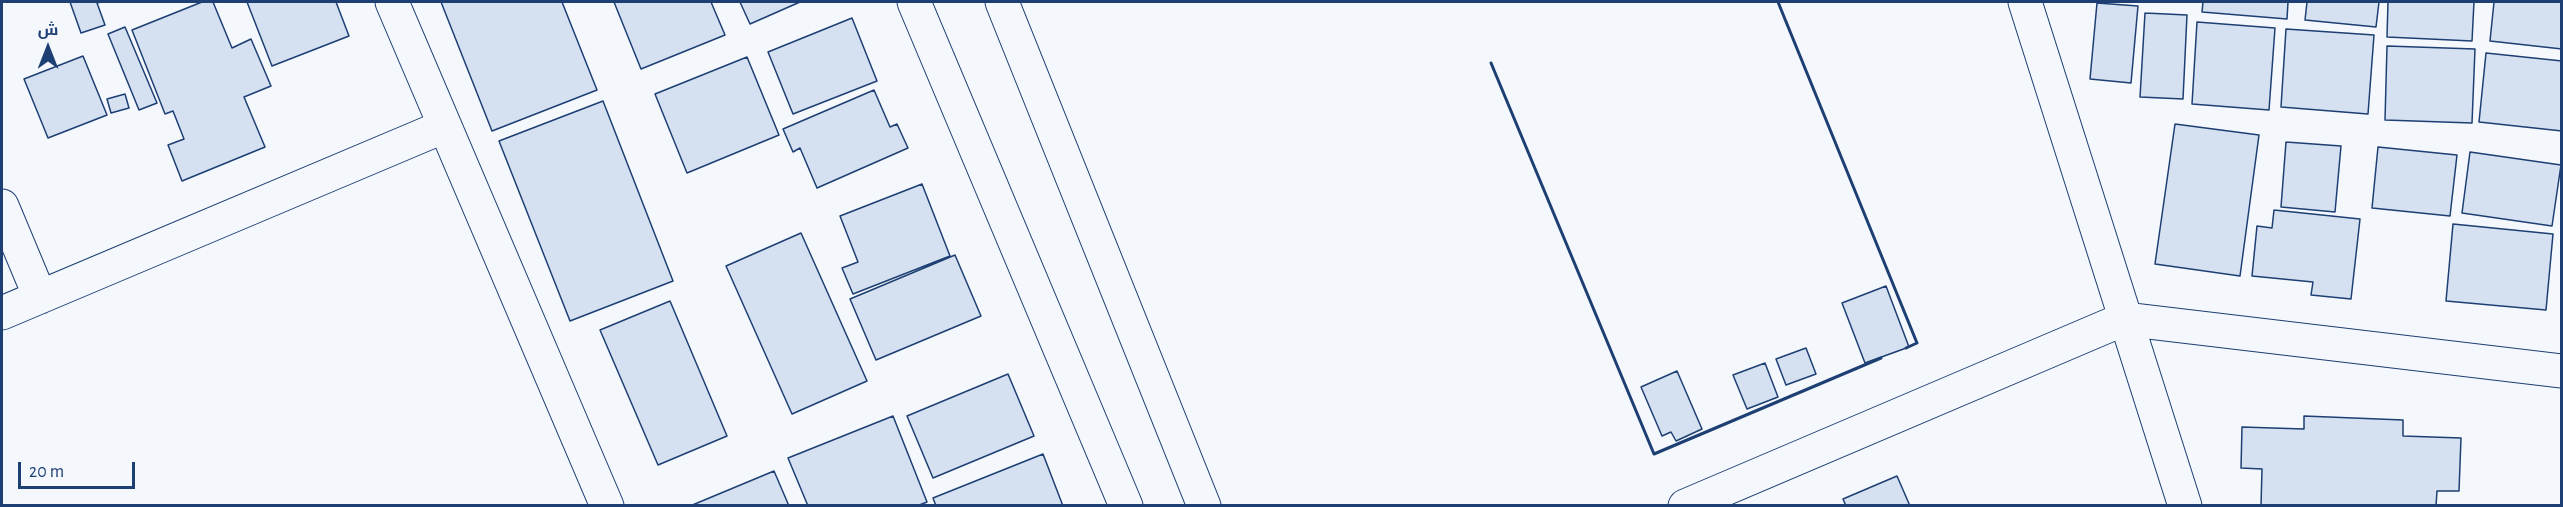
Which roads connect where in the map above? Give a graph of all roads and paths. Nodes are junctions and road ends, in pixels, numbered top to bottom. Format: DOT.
graph roads {
  1 [pos="392,2"];
  2 [pos="914,2"];
  3 [pos="1002,2"];
  4 [pos="2025,2"];
  5 [pos="445,126"];
  6 [pos="2,206"];
  7 [pos="40,297"];
  8 [pos="2,313"];
  9 [pos="2124,320"];
  10 [pos="2562,371"];
  11 [pos="1686,505"];
  12 [pos="607,506"];
  13 [pos="1126,506"];
  14 [pos="1204,506"];
  15 [pos="2185,506"];
  1 -- 5 [label="street"];
  2 -- 13 [label="street"];
  3 -- 14 [label="street"];
  4 -- 9 [label="street"];
  5 -- 7 [label="street"];
  5 -- 12 [label="street"];
  6 -- 7 [label="street"];
  7 -- 8 [label="street"];
  9 -- 10 [label="street"];
  9 -- 11 [label="street"];
  9 -- 15 [label="street"];
}
